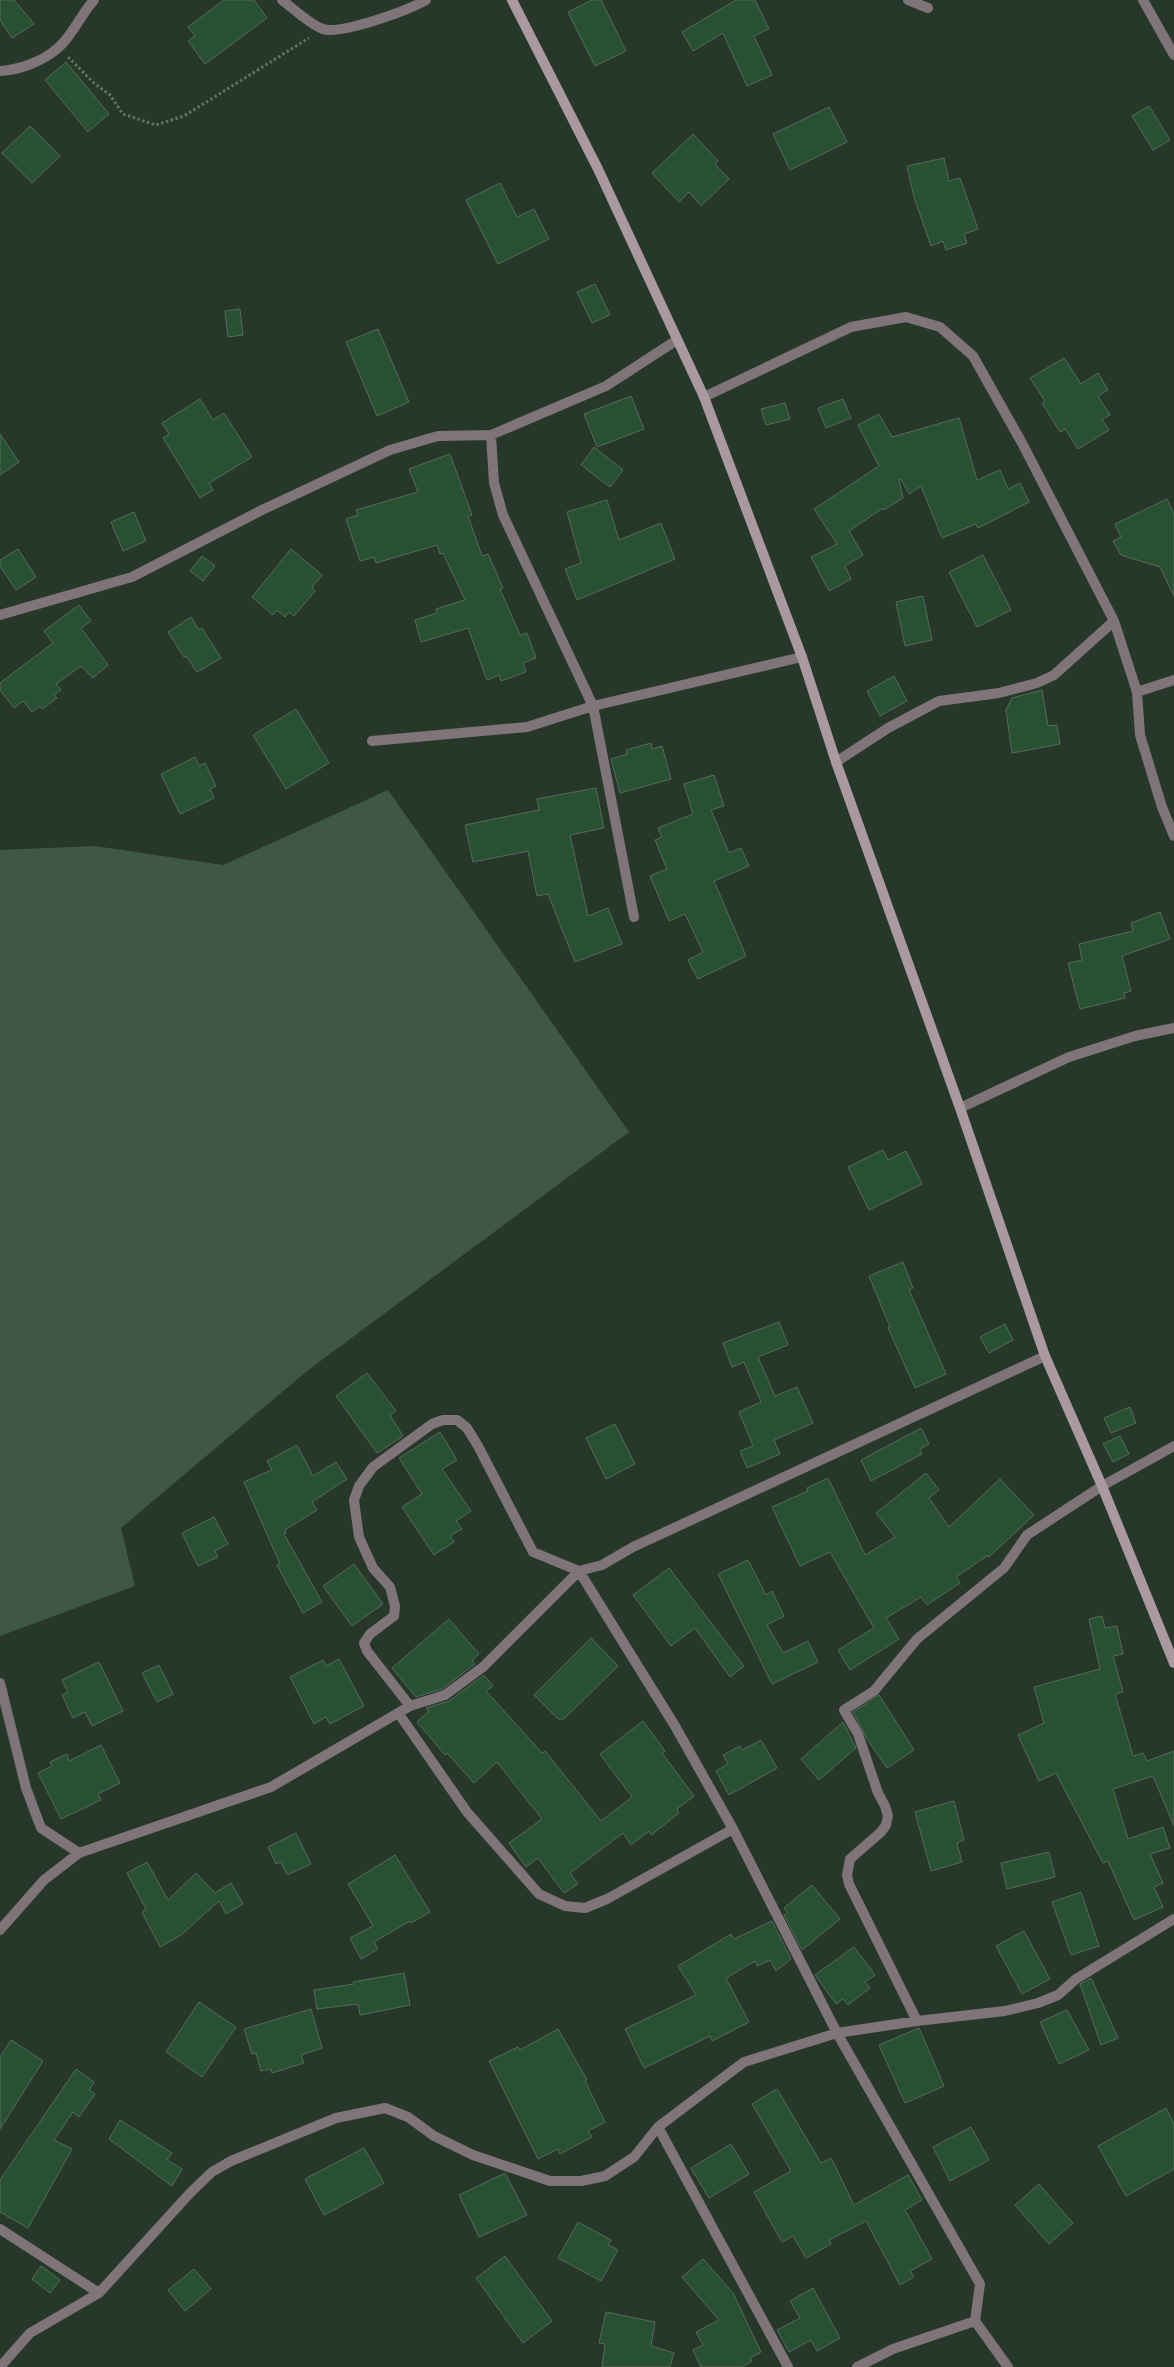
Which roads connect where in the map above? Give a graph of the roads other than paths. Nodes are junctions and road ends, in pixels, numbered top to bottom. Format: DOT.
graph roads {
  1 [pos="94,0"];
  2 [pos="282,0"];
  3 [pos="426,0"];
  4 [pos="512,0"];
  5 [pos="908,0"];
  6 [pos="1143,0"];
  7 [pos="928,8"];
  8 [pos="1174,55"];
  9 [pos="0,71"];
  10 [pos="677,340"];
  11 [pos="704,397"];
  12 [pos="491,435"];
  13 [pos="0,616"];
  14 [pos="1114,621"];
  15 [pos="802,657"];
  16 [pos="1174,680"];
  17 [pos="1137,692"];
  18 [pos="593,706"];
  19 [pos="372,741"];
  20 [pos="836,762"];
  21 [pos="1174,836"];
  22 [pos="634,917"];
  23 [pos="1174,1028"];
  24 [pos="960,1108"];
  25 [pos="1045,1356"];
  26 [pos="1174,1446"];
  27 [pos="1102,1486"];
  28 [pos="579,1571"];
  29 [pos="1174,1663"];
  30 [pos="0,1683"];
  31 [pos="410,1706"];
  32 [pos="398,1714"];
  33 [pos="733,1829"];
  34 [pos="79,1853"];
  35 [pos="1174,1919"];
  36 [pos="0,1930"];
  37 [pos="917,2021"];
  38 [pos="837,2033"];
  39 [pos="658,2127"];
  40 [pos="0,2229"];
  41 [pos="99,2293"];
  42 [pos="975,2321"];
  43 [pos="0,2367"];
  44 [pos="788,2367"];
  45 [pos="857,2367"];
  46 [pos="1008,2367"];
  1 -- 9 [label="street"];
  2 -- 3 [label="street"];
  4 -- 10 [label="street"];
  5 -- 7 [label="street"];
  6 -- 8 [label="street"];
  10 -- 11 [label="street"];
  10 -- 12 [label="street"];
  11 -- 14 [label="street"];
  11 -- 15 [label="street"];
  12 -- 13 [label="street"];
  12 -- 18 [label="street"];
  14 -- 17 [label="street"];
  14 -- 20 [label="street"];
  15 -- 18 [label="street"];
  15 -- 20 [label="street"];
  16 -- 17 [label="street"];
  17 -- 21 [label="street"];
  18 -- 19 [label="street"];
  18 -- 22 [label="street"];
  20 -- 24 [label="street"];
  23 -- 24 [label="street"];
  24 -- 25 [label="street"];
  25 -- 27 [label="street"];
  25 -- 28 [label="street"];
  26 -- 27 [label="street"];
  27 -- 29 [label="street"];
  27 -- 37 [label="street"];
  28 -- 31 [label="street"];
  28 -- 31 [label="street"];
  28 -- 33 [label="street"];
  30 -- 34 [label="street"];
  31 -- 32 [label="street"];
  32 -- 33 [label="street"];
  32 -- 34 [label="street"];
  33 -- 38 [label="street"];
  34 -- 36 [label="street"];
  35 -- 37 [label="street"];
  37 -- 38 [label="street"];
  38 -- 39 [label="street"];
  38 -- 42 [label="street"];
  39 -- 41 [label="street"];
  39 -- 44 [label="street"];
  40 -- 41 [label="street"];
  41 -- 43 [label="street"];
  42 -- 45 [label="street"];
  42 -- 46 [label="street"];
}
